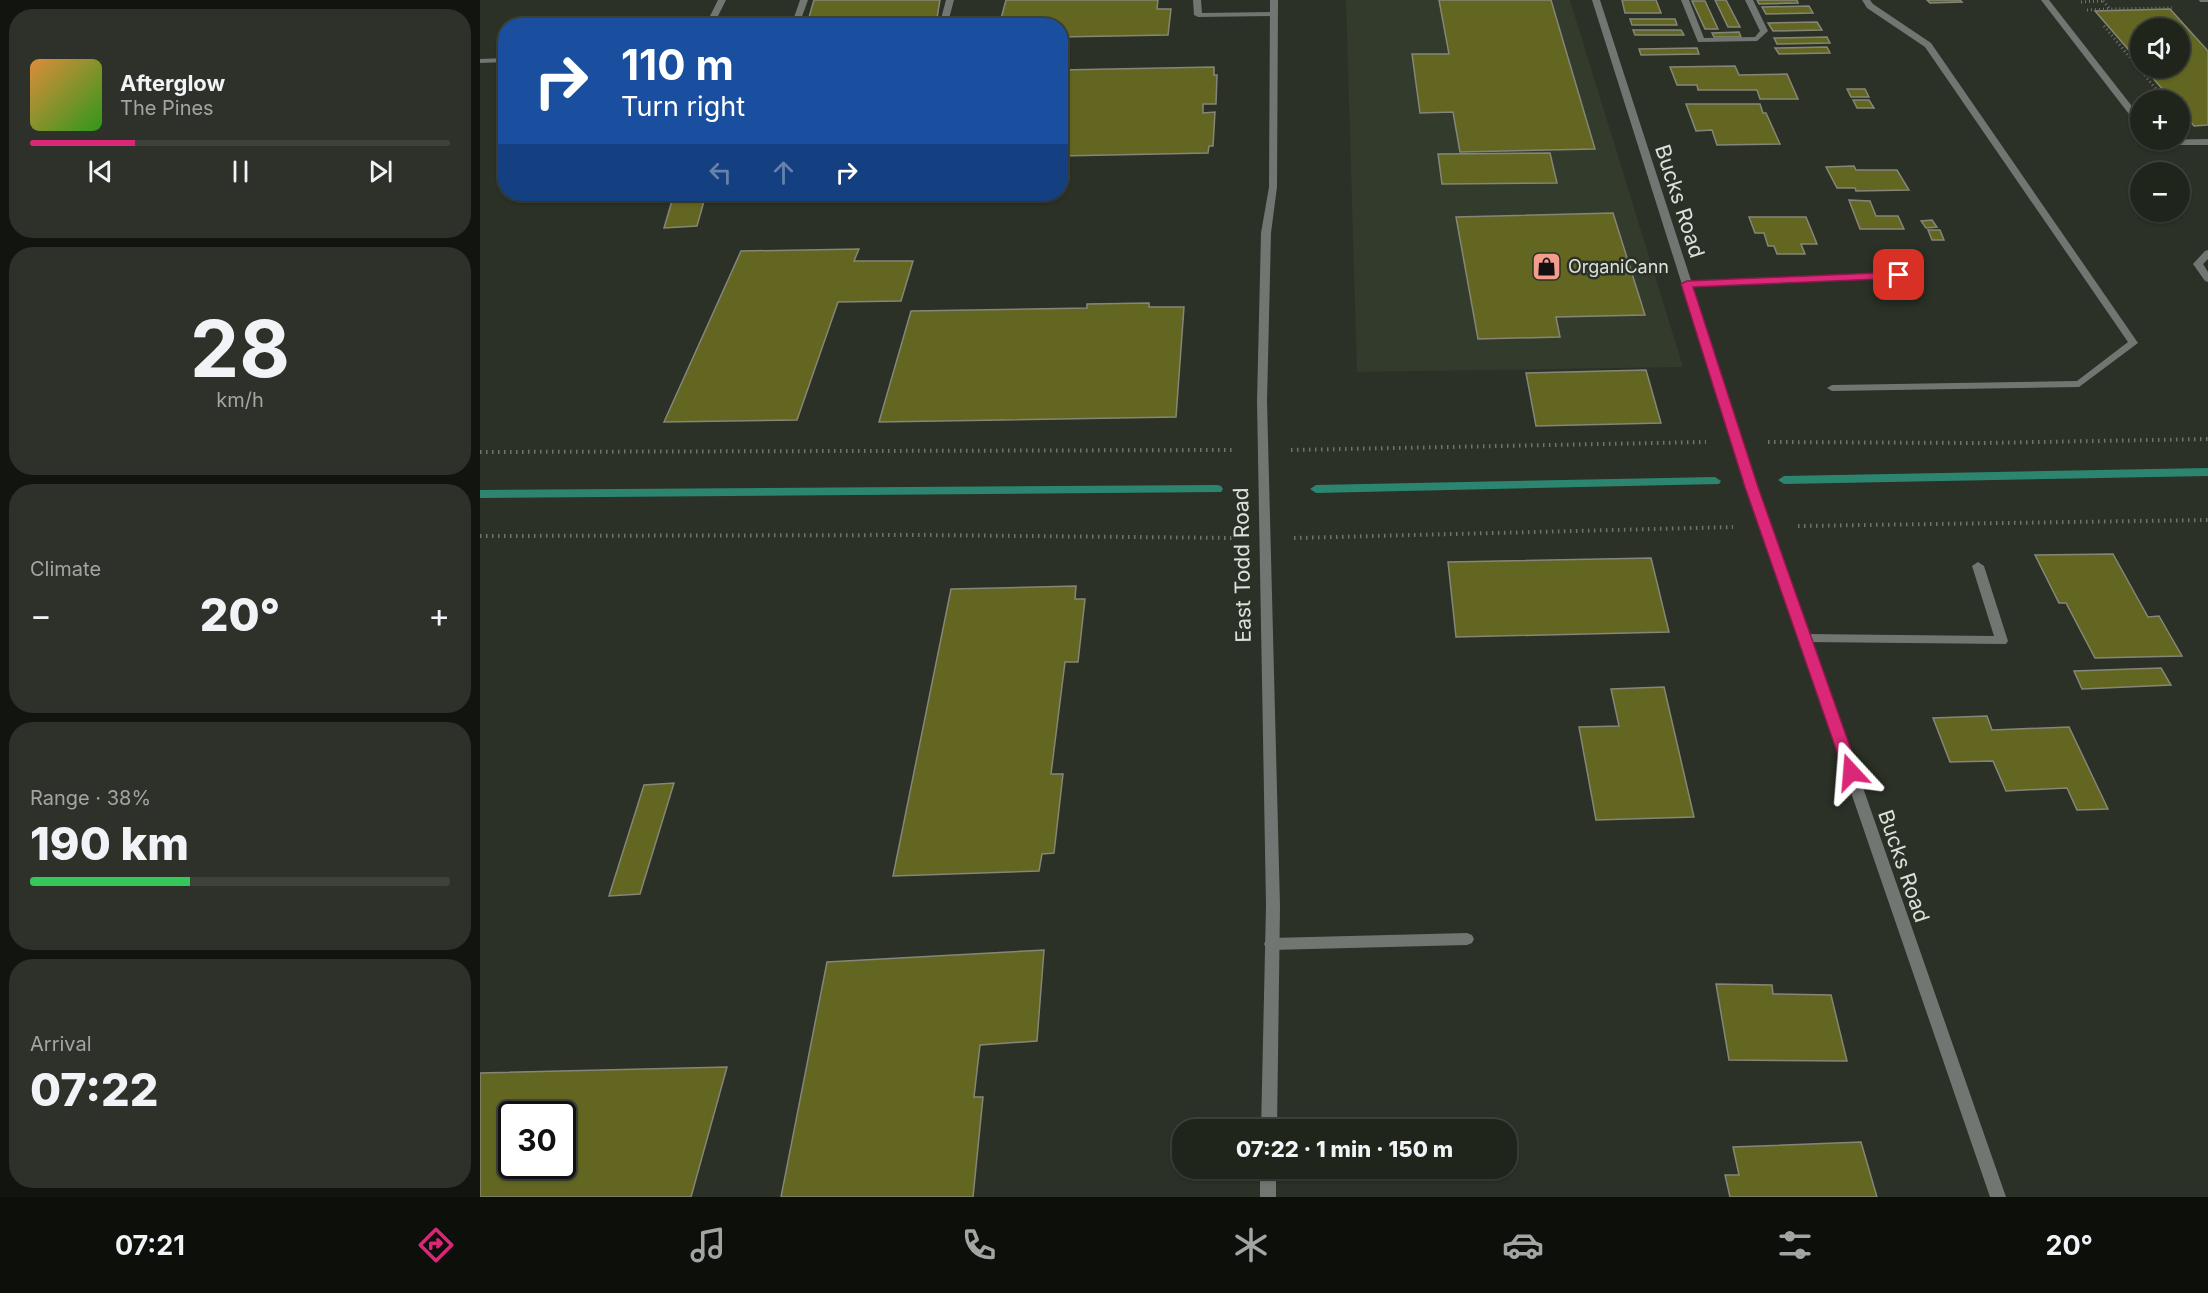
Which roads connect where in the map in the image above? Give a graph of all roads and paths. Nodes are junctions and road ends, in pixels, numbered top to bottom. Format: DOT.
graph roads {
  1 [pos="723,0"];
  2 [pos="804,0"];
  3 [pos="950,0"];
  4 [pos="1197,0"];
  5 [pos="1274,0"];
  6 [pos="1596,0"];
  7 [pos="1685,0"];
  8 [pos="1749,0"];
  9 [pos="1866,0"];
  10 [pos="2045,0"];
  11 [pos="2203,0"];
  12 [pos="2208,0"];
  13 [pos="2102,1"];
  14 [pos="2093,2"];
  15 [pos="2172,8"];
  16 [pos="2090,9"];
  17 [pos="2110,9"];
  18 [pos="2078,10"];
  19 [pos="1274,14"];
  20 [pos="2096,16"];
  21 [pos="713,18"];
  22 [pos="797,18"];
  23 [pos="945,18"];
  24 [pos="2102,24"];
  25 [pos="480,60"];
  26 [pos="498,60"];
  27 [pos="2157,90"];
  28 [pos="2130,109"];
  29 [pos="2190,142"];
  30 [pos="2208,142"];
  31 [pos="2208,253"];
  32 [pos="1899,275"];
  33 [pos="2208,279"];
  34 [pos="1687,284"];
  35 [pos="1832,388"];
  36 [pos="2208,439"];
  37 [pos="1737,441"];
  38 [pos="1263,450"];
  39 [pos="480,452"];
  40 [pos="2208,520"];
  41 [pos="1765,526"];
  42 [pos="480,536"];
  43 [pos="1264,538"];
  44 [pos="1978,567"];
  45 [pos="1805,638"];
  46 [pos="1467,939"];
  47 [pos="1271,944"];
  48 [pos="1269,1119"];
  49 [pos="1268,1179"];
  50 [pos="1268,1197"];
  51 [pos="1998,1197"];
  1 -- 21 [label="street"];
  2 -- 22 [label="street"];
  3 -- 23 [label="street"];
  4 -- 19 [label="street"];
  5 -- 19 [label="street, East Todd Road"];
  6 -- 34 [label="street, Bucks Road"];
  7 -- 8 [label="street"];
  9 -- 35 [label="street"];
  10 -- 28 [label="street"];
  11 -- 12 [label="street"];
  13 -- 14 [label="path"];
  13 -- 17 [label="path"];
  15 -- 17 [label="path"];
  16 -- 17 [label="path"];
  16 -- 18 [label="path"];
  16 -- 20 [label="path"];
  19 -- 38 [label="street, East Todd Road"];
  24 -- 27 [label="path"];
  25 -- 26 [label="street"];
  29 -- 30 [label="street"];
  31 -- 33 [label="street"];
  32 -- 34 [label="street"];
  34 -- 37 [label="street, Bucks Road"];
  36 -- 37 [label="path"];
  37 -- 38 [label="path"];
  37 -- 41 [label="street, Bucks Road"];
  38 -- 39 [label="path"];
  38 -- 43 [label="street, East Todd Road"];
  40 -- 41 [label="path"];
  41 -- 43 [label="path"];
  41 -- 45 [label="street, Bucks Road"];
  42 -- 43 [label="path"];
  43 -- 47 [label="street, East Todd Road"];
  44 -- 45 [label="street"];
  45 -- 51 [label="street, Bucks Road"];
  46 -- 47 [label="street"];
  47 -- 48 [label="street, East Todd Road"];
  49 -- 50 [label="street"];
}
